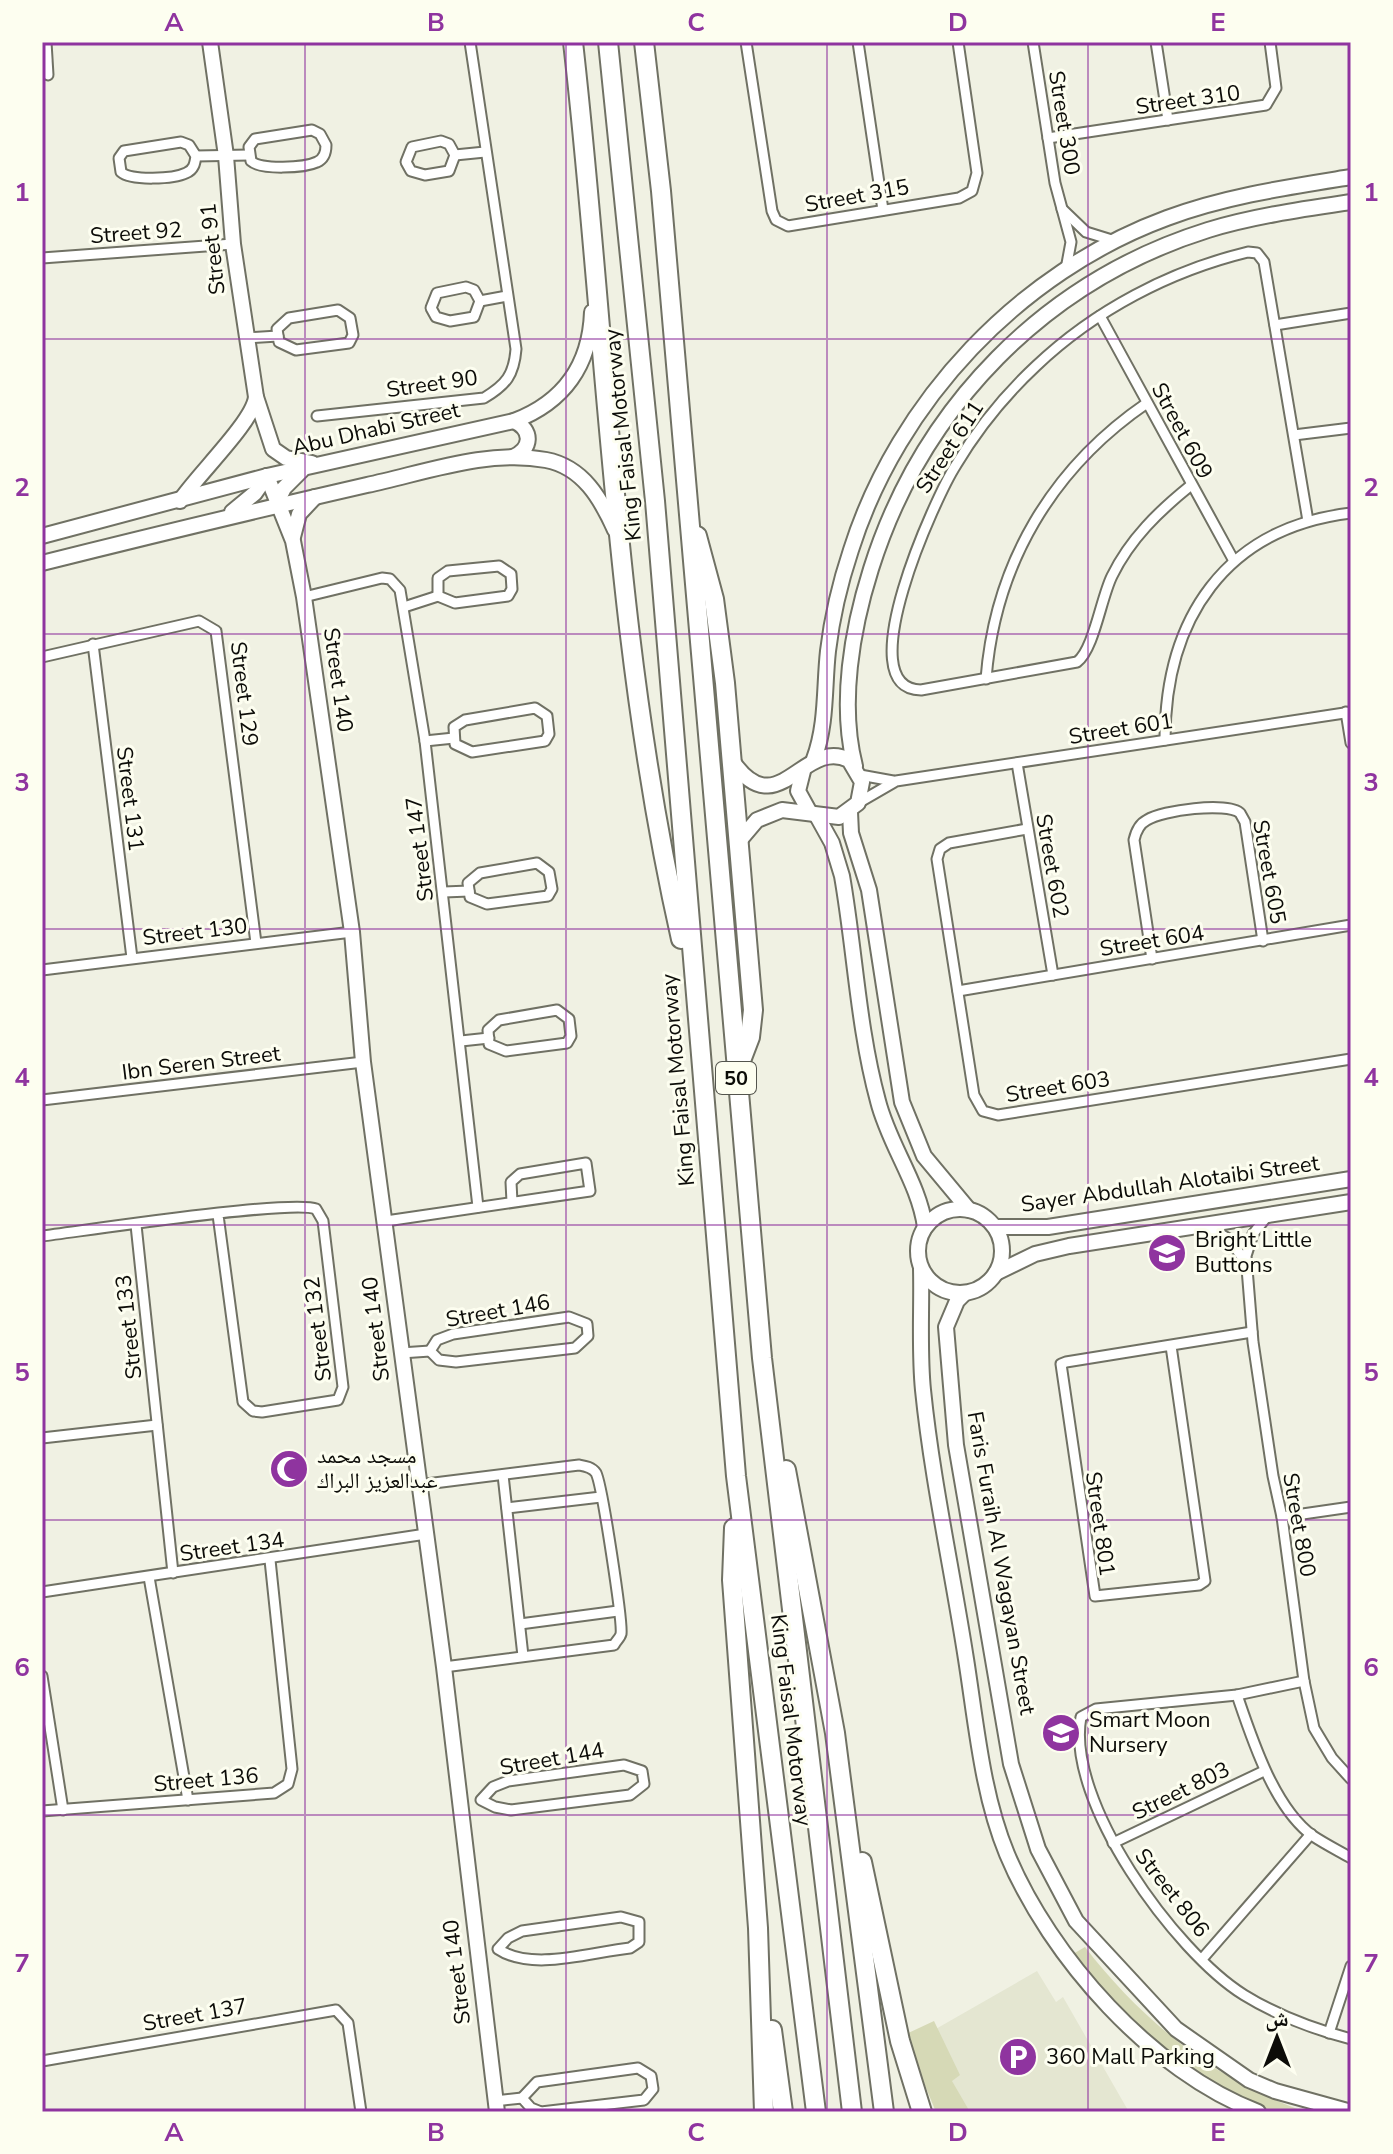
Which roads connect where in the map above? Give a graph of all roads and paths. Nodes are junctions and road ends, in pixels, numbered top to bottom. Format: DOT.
graph roads {
  1 [pos="46,42"];
  2 [pos="210,42"];
  3 [pos="470,42"];
  4 [pos="573,42"];
  5 [pos="608,42"];
  6 [pos="644,42"];
  7 [pos="746,42"];
  8 [pos="858,42"];
  9 [pos="958,42"];
  10 [pos="1033,42"];
  11 [pos="1156,42"];
  12 [pos="1270,42"];
  13 [pos="48,75"];
  14 [pos="1168,120"];
  15 [pos="1048,138"];
  16 [pos="485,152"];
  17 [pos="249,155"];
  18 [pos="455,155"];
  19 [pos="196,156"];
  20 [pos="226,156"];
  21 [pos="1351,177"];
  22 [pos="1227,199"];
  23 [pos="1351,202"];
  24 [pos="1062,209"];
  25 [pos="883,210"];
  26 [pos="1231,224"];
  27 [pos="1115,241"];
  28 [pos="233,244"];
  29 [pos="592,244"];
  30 [pos="42,258"];
  31 [pos="1066,269"];
  32 [pos="507,296"];
  33 [pos="480,301"];
  34 [pos="1351,313"];
  35 [pos="1100,316"];
  36 [pos="1275,325"];
  37 [pos="278,336"];
  38 [pos="246,338"];
  39 [pos="256,397"];
  40 [pos="1147,403"];
  41 [pos="317,416"];
  42 [pos="514,421"];
  43 [pos="1351,428"];
  44 [pos="1294,435"];
  45 [pos="513,457"];
  46 [pos="312,466"];
  47 [pos="267,476"];
  48 [pos="1190,486"];
  49 [pos="315,497"];
  50 [pos="180,501"];
  51 [pos="276,504"];
  52 [pos="688,513"];
  53 [pos="1351,513"];
  54 [pos="222,518"];
  55 [pos="1308,521"];
  56 [pos="42,536"];
  57 [pos="618,537"];
  58 [pos="293,541"];
  59 [pos="1234,561"];
  60 [pos="42,563"];
  61 [pos="438,596"];
  62 [pos="304,597"];
  63 [pos="404,607"];
  64 [pos="93,644"];
  65 [pos="42,657"];
  66 [pos="986,679"];
  67 [pos="1349,712"];
  68 [pos="454,738"];
  69 [pos="1165,740"];
  70 [pos="425,741"];
  71 [pos="1351,743"];
  72 [pos="733,762"];
  73 [pos="1017,763"];
  74 [pos="809,764"];
  75 [pos="858,771"];
  76 [pos="896,781"];
  77 [pos="854,808"];
  78 [pos="813,814"];
  79 [pos="1027,829"];
  80 [pos="740,840"];
  81 [pos="469,891"];
  82 [pos="444,892"];
  83 [pos="1351,925"];
  84 [pos="352,932"];
  85 [pos="1263,941"];
  86 [pos="256,943"];
  87 [pos="132,958"];
  88 [pos="1152,959"];
  89 [pos="42,970"];
  90 [pos="1053,975"];
  91 [pos="958,991"];
  92 [pos="695,996"];
  93 [pos="489,1038"];
  94 [pos="461,1041"];
  95 [pos="1351,1059"];
  96 [pos="363,1062"];
  97 [pos="736,1074"];
  98 [pos="42,1100"];
  99 [pos="1351,1179"];
  100 [pos="512,1202"];
  101 [pos="1351,1202"];
  102 [pos="478,1207"];
  103 [pos="969,1210"];
  104 [pos="1269,1214"];
  105 [pos="218,1215"];
  106 [pos="386,1221"];
  107 [pos="1203,1224"];
  108 [pos="136,1225"];
  109 [pos="925,1227"];
  110 [pos="995,1227"];
  111 [pos="42,1236"];
  112 [pos="1246,1264"];
  113 [pos="921,1269"];
  114 [pos="996,1273"];
  115 [pos="965,1293"];
  116 [pos="1252,1332"];
  117 [pos="1171,1346"];
  118 [pos="430,1351"];
  119 [pos="401,1353"];
  120 [pos="762,1358"];
  121 [pos="157,1425"];
  122 [pos="42,1438"];
  123 [pos="503,1475"];
  124 [pos="736,1476"];
  125 [pos="418,1485"];
  126 [pos="601,1497"];
  127 [pos="1351,1507"];
  128 [pos="507,1508"];
  129 [pos="1282,1517"];
  130 [pos="426,1534"];
  131 [pos="270,1560"];
  132 [pos="173,1573"];
  133 [pos="149,1577"];
  134 [pos="42,1592"];
  135 [pos="618,1611"];
  136 [pos="520,1624"];
  137 [pos="523,1656"];
  138 [pos="444,1667"];
  139 [pos="42,1676"];
  140 [pos="1304,1681"];
  141 [pos="1237,1695"];
  142 [pos="835,1733"];
  143 [pos="1264,1771"];
  144 [pos="1351,1779"];
  145 [pos="188,1800"];
  146 [pos="481,1800"];
  147 [pos="459,1802"];
  148 [pos="63,1810"];
  149 [pos="42,1811"];
  150 [pos="1311,1834"];
  151 [pos="1113,1843"];
  152 [pos="1351,1858"];
  153 [pos="758,1928"];
  154 [pos="498,1949"];
  155 [pos="476,1953"];
  156 [pos="1202,1959"];
  157 [pos="1351,1966"];
  158 [pos="1329,2033"];
  159 [pos="1351,2039"];
  160 [pos="42,2061"];
  161 [pos="522,2098"];
  162 [pos="496,2106"];
  163 [pos="361,2112"];
  164 [pos="764,2112"];
  165 [pos="783,2112"];
  166 [pos="816,2112"];
  167 [pos="852,2112"];
  168 [pos="884,2112"];
  169 [pos="922,2112"];
  170 [pos="1258,2112"];
  171 [pos="1351,2112"];
  1 -- 13 [label="street"];
  2 -- 20 [label="street, Street 91"];
  3 -- 16 [label="street, Street 90"];
  4 -- 29 [label="highway"];
  5 -- 92 [label="highway, King Faisal Motorway / 50"];
  6 -- 52 [label="highway, King Faisal Motorway / 50"];
  7 -- 25 [label="street, Street 315"];
  8 -- 25 [label="street"];
  9 -- 25 [label="street, Street 315"];
  10 -- 15 [label="street, Street 300"];
  11 -- 14 [label="street"];
  12 -- 14 [label="street, Street 310"];
  14 -- 15 [label="street, Street 310"];
  15 -- 24 [label="street, Street 300"];
  16 -- 18 [label="street"];
  16 -- 32 [label="street, Street 90"];
  17 -- 17 [label="street, Street 91"];
  17 -- 20 [label="street, Street 91"];
  18 -- 18 [label="street"];
  19 -- 19 [label="street, Street 91"];
  19 -- 20 [label="street, Street 91"];
  20 -- 28 [label="street, Street 91"];
  21 -- 22 [label="street"];
  22 -- 26 [label="street"];
  22 -- 27 [label="street"];
  23 -- 26 [label="street"];
  24 -- 27 [label="street, Street 300"];
  24 -- 31 [label="street, Street 300"];
  26 -- 75 [label="street"];
  27 -- 31 [label="street"];
  28 -- 30 [label="street, Street 92"];
  28 -- 38 [label="street, Street 91"];
  29 -- 42 [label="street, Abu Dhabi Street"];
  29 -- 57 [label="highway"];
  31 -- 74 [label="street"];
  32 -- 33 [label="street"];
  32 -- 41 [label="street, Street 90"];
  33 -- 33 [label="street"];
  34 -- 36 [label="street"];
  35 -- 36 [label="street, Street 611"];
  35 -- 40 [label="street, Street 609"];
  35 -- 66 [label="street, Street 611"];
  36 -- 44 [label="street, Street 611"];
  37 -- 37 [label="street"];
  37 -- 38 [label="street"];
  38 -- 39 [label="street, Street 91"];
  39 -- 46 [label="street, Street 91"];
  39 -- 50 [label="street"];
  40 -- 48 [label="street, Street 609"];
  40 -- 66 [label="street"];
  42 -- 45 [label="street"];
  42 -- 46 [label="street, Abu Dhabi Street"];
  43 -- 44 [label="street"];
  44 -- 55 [label="street, Street 611"];
  45 -- 49 [label="street"];
  45 -- 57 [label="street"];
  46 -- 47 [label="street, Abu Dhabi Street"];
  46 -- 51 [label="street"];
  47 -- 50 [label="street, Abu Dhabi Street"];
  47 -- 51 [label="street, Street 140"];
  47 -- 54 [label="street"];
  48 -- 59 [label="street, Street 609"];
  48 -- 66 [label="street, Street 611"];
  49 -- 51 [label="street"];
  49 -- 58 [label="street"];
  50 -- 56 [label="street, Abu Dhabi Street"];
  51 -- 54 [label="street"];
  51 -- 58 [label="street, Street 140"];
  52 -- 72 [label="highway"];
  52 -- 97 [label="highway, King Faisal Motorway / 50"];
  53 -- 55 [label="street"];
  54 -- 60 [label="street"];
  55 -- 59 [label="street"];
  57 -- 92 [label="highway"];
  58 -- 62 [label="street, Street 140"];
  59 -- 69 [label="street"];
  61 -- 61 [label="street"];
  61 -- 63 [label="street"];
  62 -- 63 [label="street, Street 147"];
  62 -- 84 [label="street, Street 140"];
  63 -- 70 [label="street, Street 147"];
  64 -- 65 [label="street, Street 129"];
  64 -- 86 [label="street, Street 129"];
  64 -- 87 [label="street, Street 131"];
  67 -- 69 [label="street, Street 601"];
  67 -- 71 [label="street"];
  68 -- 68 [label="street"];
  68 -- 70 [label="street"];
  69 -- 73 [label="street, Street 601"];
  70 -- 82 [label="street, Street 147"];
  72 -- 74 [label="street"];
  72 -- 80 [label="highway"];
  73 -- 76 [label="street, Street 601"];
  73 -- 79 [label="street, Street 602"];
  74 -- 75 [label="street"];
  74 -- 78 [label="street"];
  75 -- 76 [label="street, Street 601"];
  75 -- 77 [label="street"];
  76 -- 77 [label="street, Street 601"];
  77 -- 78 [label="street"];
  77 -- 103 [label="street"];
  78 -- 80 [label="street"];
  78 -- 109 [label="street"];
  79 -- 90 [label="street, Street 602"];
  79 -- 91 [label="street, Street 603"];
  80 -- 97 [label="highway"];
  81 -- 81 [label="street"];
  81 -- 82 [label="street"];
  82 -- 94 [label="street, Street 147"];
  83 -- 85 [label="street, Street 604"];
  84 -- 86 [label="street, Street 130"];
  84 -- 96 [label="street, Street 140"];
  85 -- 88 [label="street, Street 604"];
  85 -- 88 [label="street, Street 605"];
  86 -- 87 [label="street, Street 130"];
  87 -- 89 [label="street, Street 130"];
  88 -- 90 [label="street, Street 604"];
  90 -- 91 [label="street, Street 604"];
  91 -- 95 [label="street, Street 603"];
  92 -- 124 [label="highway, King Faisal Motorway / 50"];
  93 -- 93 [label="street"];
  93 -- 94 [label="street"];
  94 -- 102 [label="street, Street 147"];
  96 -- 98 [label="street, Ibn Seren Street"];
  96 -- 106 [label="street, Street 140"];
  97 -- 120 [label="highway, King Faisal Motorway / 50"];
  99 -- 110 [label="street, Sayer Abdullah Alotaibi Street"];
  100 -- 100 [label="street"];
  100 -- 102 [label="street"];
  101 -- 104 [label="street, Sayer Abdullah Alotaibi Street"];
  102 -- 106 [label="street"];
  103 -- 109 [label="street"];
  103 -- 110 [label="street"];
  104 -- 107 [label="street, Sayer Abdullah Alotaibi Street"];
  104 -- 112 [label="street, Street 800"];
  105 -- 105 [label="street, Street 132"];
  105 -- 108 [label="street, Street 132"];
  106 -- 119 [label="street, Street 140"];
  107 -- 112 [label="street"];
  107 -- 114 [label="street, Sayer Abdullah Alotaibi Street"];
  108 -- 111 [label="street, Street 132"];
  108 -- 121 [label="street, Street 133"];
  109 -- 113 [label="street"];
  110 -- 114 [label="street"];
  112 -- 116 [label="street, Street 800"];
  113 -- 115 [label="street"];
  113 -- 170 [label="street"];
  114 -- 115 [label="street"];
  115 -- 171 [label="street, Faris Furaih Al Wagayan Street"];
  116 -- 117 [label="street, Street 801"];
  116 -- 129 [label="street, Street 800"];
  117 -- 117 [label="street, Street 801"];
  118 -- 118 [label="street, Street 146"];
  118 -- 119 [label="street, Street 146"];
  119 -- 125 [label="street, Street 140"];
  120 -- 142 [label="highway"];
  120 -- 167 [label="highway, King Faisal Motorway / 50"];
  121 -- 122 [label="street"];
  121 -- 132 [label="street, Street 133"];
  123 -- 125 [label="street"];
  123 -- 126 [label="street"];
  123 -- 128 [label="street"];
  124 -- 153 [label="highway"];
  124 -- 166 [label="highway, King Faisal Motorway / 50"];
  125 -- 130 [label="street, Street 140"];
  126 -- 128 [label="street"];
  126 -- 135 [label="street"];
  127 -- 129 [label="street"];
  128 -- 136 [label="street"];
  129 -- 140 [label="street, Street 800"];
  130 -- 131 [label="street, Street 134"];
  130 -- 138 [label="street, Street 140"];
  131 -- 132 [label="street, Street 134"];
  131 -- 145 [label="street, Street 136"];
  132 -- 133 [label="street, Street 134"];
  133 -- 134 [label="street, Street 134"];
  133 -- 145 [label="street"];
  135 -- 136 [label="street"];
  135 -- 137 [label="street"];
  136 -- 137 [label="street"];
  137 -- 138 [label="street"];
  138 -- 147 [label="street, Street 140"];
  139 -- 148 [label="street"];
  140 -- 141 [label="street, Street 806"];
  140 -- 144 [label="street, Street 800"];
  141 -- 143 [label="street"];
  141 -- 151 [label="street, Street 806"];
  142 -- 168 [label="highway"];
  142 -- 169 [label="highway"];
  143 -- 150 [label="street"];
  143 -- 151 [label="street, Street 803"];
  145 -- 148 [label="street, Street 136"];
  146 -- 146 [label="street, Street 144"];
  146 -- 147 [label="street, Street 144"];
  147 -- 155 [label="street, Street 140"];
  148 -- 149 [label="street, Street 136"];
  150 -- 152 [label="street"];
  150 -- 156 [label="street"];
  151 -- 156 [label="street, Street 806"];
  153 -- 164 [label="highway"];
  153 -- 165 [label="highway"];
  154 -- 154 [label="street"];
  154 -- 155 [label="street"];
  155 -- 162 [label="street, Street 140"];
  156 -- 158 [label="street, Street 806"];
  157 -- 158 [label="street"];
  158 -- 159 [label="street, Street 806"];
  160 -- 163 [label="street, Street 137"];
  161 -- 161 [label="street"];
  161 -- 162 [label="street"];
}
